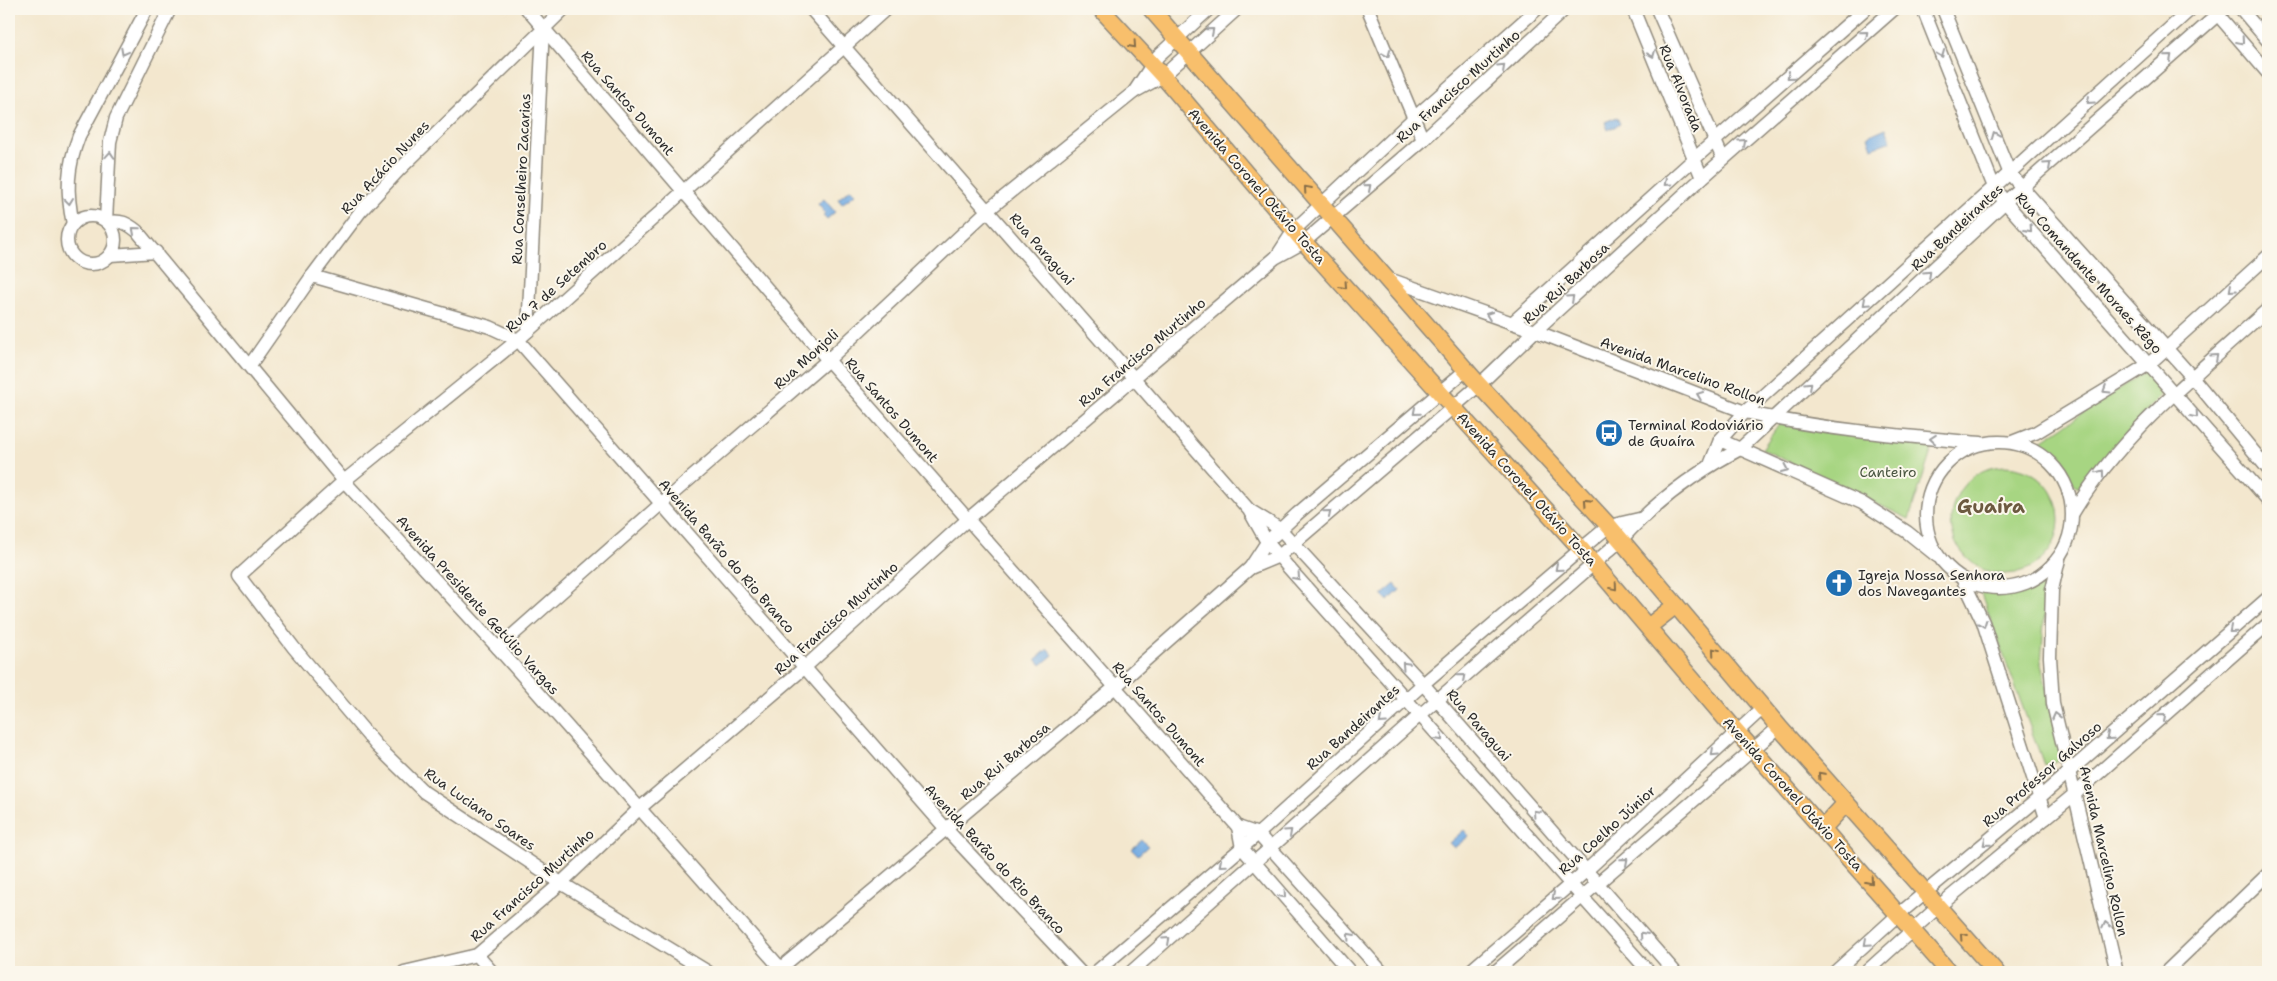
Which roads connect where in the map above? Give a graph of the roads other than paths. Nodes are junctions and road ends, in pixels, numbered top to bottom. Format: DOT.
graph roads {
  1 [pos="146,9"];
  2 [pos="170,9"];
  3 [pos="527,9"];
  4 [pos="564,9"];
  5 [pos="811,9"];
  6 [pos="886,9"];
  7 [pos="1101,9"];
  8 [pos="1151,9"];
  9 [pos="1209,9"];
  10 [pos="1237,9"];
  11 [pos="1368,9"];
  12 [pos="1537,9"];
  13 [pos="1565,9"];
  14 [pos="1633,9"];
  15 [pos="1658,9"];
  16 [pos="1865,9"];
  17 [pos="1894,9"];
  18 [pos="1923,9"];
  19 [pos="1943,9"];
  20 [pos="2191,9"];
  21 [pos="2240,9"];
  22 [pos="2218,11"];
  23 [pos="543,28"];
  24 [pos="1176,38"];
  25 [pos="2268,41"];
  26 [pos="844,47"];
  27 [pos="1188,52"];
  28 [pos="1807,60"];
  29 [pos="1151,64"];
  30 [pos="1465,73"];
  31 [pos="2268,73"];
  32 [pos="1818,75"];
  33 [pos="1163,76"];
  34 [pos="1971,78"];
  35 [pos="2115,78"];
  36 [pos="1954,86"];
  37 [pos="1478,89"];
  38 [pos="1134,92"];
  39 [pos="2129,93"];
  40 [pos="2074,115"];
  41 [pos="1414,118"];
  42 [pos="2087,130"];
  43 [pos="1423,140"];
  44 [pos="1714,142"];
  45 [pos="1694,159"];
  46 [pos="1723,159"];
  47 [pos="2010,174"];
  48 [pos="1702,178"];
  49 [pos="1994,187"];
  50 [pos="2021,188"];
  51 [pos="683,191"];
  52 [pos="2005,202"];
  53 [pos="1320,205"];
  54 [pos="988,210"];
  55 [pos="1332,218"];
  56 [pos="107,221"];
  57 [pos="73,224"];
  58 [pos="1299,236"];
  59 [pos="1605,240"];
  60 [pos="156,252"];
  61 [pos="110,255"];
  62 [pos="1618,255"];
  63 [pos="2268,256"];
  64 [pos="312,276"];
  65 [pos="1386,278"];
  66 [pos="2268,309"];
  67 [pos="1512,323"];
  68 [pos="528,331"];
  69 [pos="1535,331"];
  70 [pos="1832,334"];
  71 [pos="518,340"];
  72 [pos="2166,348"];
  73 [pos="1846,350"];
  74 [pos="828,360"];
  75 [pos="2149,364"];
  76 [pos="250,365"];
  77 [pos="1466,370"];
  78 [pos="2192,378"];
  79 [pos="1134,379"];
  80 [pos="1479,385"];
  81 [pos="1440,391"];
  82 [pos="2176,393"];
  83 [pos="1454,407"];
  84 [pos="1745,412"];
  85 [pos="1773,418"];
  86 [pos="1720,440"];
  87 [pos="2012,442"];
  88 [pos="1982,443"];
  89 [pos="1740,450"];
  90 [pos="1358,462"];
  91 [pos="1710,465"];
  92 [pos="2268,469"];
  93 [pos="1370,478"];
  94 [pos="344,481"];
  95 [pos="2268,500"];
  96 [pos="662,504"];
  97 [pos="1248,510"];
  98 [pos="2073,513"];
  99 [pos="1639,519"];
  100 [pos="967,520"];
  101 [pos="1609,526"];
  102 [pos="1280,529"];
  103 [pos="1621,540"];
  104 [pos="1266,542"];
  105 [pos="1294,544"];
  106 [pos="1581,548"];
  107 [pos="1278,556"];
  108 [pos="1939,558"];
  109 [pos="2059,559"];
  110 [pos="1593,563"];
  111 [pos="1250,568"];
  112 [pos="239,576"];
  113 [pos="1963,580"];
  114 [pos="2268,598"];
  115 [pos="1676,605"];
  116 [pos="1355,610"];
  117 [pos="1497,620"];
  118 [pos="2268,624"];
  119 [pos="1340,625"];
  120 [pos="1648,627"];
  121 [pos="1509,636"];
  122 [pos="498,648"];
  123 [pos="804,668"];
  124 [pos="1423,684"];
  125 [pos="2168,685"];
  126 [pos="1115,687"];
  127 [pos="1406,699"];
  128 [pos="1436,700"];
  129 [pos="2181,700"];
  130 [pos="1763,708"];
  131 [pos="1420,714"];
  132 [pos="1779,728"];
  133 [pos="1737,732"];
  134 [pos="1753,748"];
  135 [pos="1337,762"];
  136 [pos="2070,771"];
  137 [pos="1350,777"];
  138 [pos="1512,786"];
  139 [pos="2076,793"];
  140 [pos="2039,798"];
  141 [pos="1496,801"];
  142 [pos="1846,803"];
  143 [pos="640,808"];
  144 [pos="2046,818"];
  145 [pos="1238,828"];
  146 [pos="1823,828"];
  147 [pos="947,830"];
  148 [pos="1258,834"];
  149 [pos="1242,848"];
  150 [pos="1271,848"];
  151 [pos="1254,862"];
  152 [pos="1587,870"];
  153 [pos="2268,874"];
  154 [pos="561,883"];
  155 [pos="1571,884"];
  156 [pos="1598,884"];
  157 [pos="1926,892"];
  158 [pos="1583,896"];
  159 [pos="1938,907"];
  160 [pos="1899,914"];
  161 [pos="1913,931"];
  162 [pos="477,955"];
  163 [pos="780,971"];
  164 [pos="404,972"];
  165 [pos="492,972"];
  166 [pos="708,972"];
  167 [pos="1080,972"];
  168 [pos="1096,972"];
  169 [pos="1131,972"];
  170 [pos="1350,972"];
  171 [pos="1382,972"];
  172 [pos="1469,972"];
  173 [pos="1495,972"];
  174 [pos="1649,972"];
  175 [pos="1675,972"];
  176 [pos="1835,972"];
  177 [pos="1866,972"];
  178 [pos="1949,972"];
  179 [pos="1996,972"];
  180 [pos="2117,972"];
  181 [pos="2166,972"];
  1 -- 57 [label="street, one-way"];
  56 -- 2 [label="street, one-way"];
  3 -- 23 [label="street, Rua Santos Dumont"];
  4 -- 23 [label="street, Rua Acácio Nunes"];
  5 -- 26 [label="street, Rua Paraguai"];
  6 -- 26 [label="street, Rua 7 de Setembro"];
  7 -- 29 [label="main road, Avenida Coronel Otávio Tosta, one-way"];
  8 -- 24 [label="main road"];
  9 -- 24 [label="street, Rua Monjoli"];
  27 -- 10 [label="street, Rua Monjoli, one-way"];
  11 -- 41 [label="street, one-way"];
  12 -- 30 [label="street, Rua Francisco Murtinho"];
  37 -- 13 [label="street, Rua Francisco Murtinho, one-way"];
  14 -- 45 [label="street, Rua Alvorada, one-way"];
  15 -- 44 [label="street, Rua Alvorada"];
  16 -- 28 [label="street, Rua Rui Barbosa"];
  32 -- 17 [label="street, Rua Rui Barbosa, one-way"];
  18 -- 36 [label="street, Rua Comandante Moraes Rêgo, one-way"];
  19 -- 34 [label="street, Rua Comandante Moraes Rêgo"];
  20 -- 35 [label="street, Rua Bandeirantes"];
  21 -- 25 [label="street"];
  22 -- 31 [label="street, one-way"];
  39 -- 22 [label="street, Rua Bandeirantes, one-way"];
  23 -- 51 [label="street, Rua Santos Dumont"];
  23 -- 64 [label="street, Rua Acácio Nunes"];
  23 -- 68 [label="street, Rua Conselheiro Zacarias"];
  24 -- 27 [label="main road"];
  24 -- 29 [label="street, Rua Monjoli"];
  26 -- 51 [label="street, Rua 7 de Setembro"];
  26 -- 54 [label="street, Rua Paraguai"];
  27 -- 33 [label="street, Rua Monjoli"];
  53 -- 27 [label="main road, one-way"];
  28 -- 32 [label="street"];
  28 -- 44 [label="street, Rua Rui Barbosa, one-way"];
  29 -- 33 [label="main road, Avenida Coronel Otávio Tosta"];
  29 -- 38 [label="street, Rua Monjoli"];
  30 -- 37 [label="street"];
  30 -- 41 [label="street, Rua Francisco Murtinho"];
  46 -- 32 [label="street, Rua Rui Barbosa, one-way"];
  33 -- 38 [label="street, Rua Monjoli"];
  33 -- 58 [label="main road, Avenida Coronel Otávio Tosta"];
  34 -- 36 [label="street"];
  47 -- 34 [label="street, Rua Comandante Moraes Rêgo, one-way"];
  35 -- 39 [label="street"];
  35 -- 40 [label="street, Rua Bandeirantes, one-way"];
  36 -- 49 [label="street, Rua Comandante Moraes Rêgo"];
  37 -- 43 [label="street, Rua Francisco Murtinho"];
  38 -- 54 [label="street, Rua Monjoli"];
  39 -- 42 [label="street, Rua Bandeirantes"];
  40 -- 42 [label="street"];
  40 -- 47 [label="street, Rua Bandeirantes"];
  41 -- 43 [label="street"];
  41 -- 53 [label="street, Rua Francisco Murtinho"];
  50 -- 42 [label="street, Rua Bandeirantes, one-way"];
  55 -- 43 [label="street, Rua Francisco Murtinho, one-way"];
  44 -- 45 [label="street, Rua Rui Barbosa"];
  44 -- 46 [label="street, Rua Alvorada"];
  45 -- 48 [label="street, Rua Alvorada"];
  45 -- 59 [label="street, Rua Rui Barbosa, one-way"];
  46 -- 48 [label="street, Rua Rui Barbosa"];
  47 -- 49 [label="street, Rua Bandeirantes"];
  47 -- 50 [label="street, Rua Comandante Moraes Rêgo"];
  48 -- 62 [label="street, Rua Rui Barbosa"];
  49 -- 52 [label="street, Rua Comandante Moraes Rêgo"];
  49 -- 70 [label="street, Rua Bandeirantes, one-way"];
  50 -- 52 [label="street, Rua Bandeirantes"];
  50 -- 72 [label="street, Rua Comandante Moraes Rêgo"];
  51 -- 68 [label="street, Rua 7 de Setembro"];
  51 -- 74 [label="street, Rua Santos Dumont"];
  73 -- 52 [label="street, Rua Bandeirantes, one-way"];
  52 -- 75 [label="street, Rua Comandante Moraes Rêgo, one-way"];
  53 -- 55 [label="main road"];
  53 -- 58 [label="street, Rua Francisco Murtinho"];
  54 -- 74 [label="street, Rua Monjoli"];
  54 -- 79 [label="street, Rua Paraguai"];
  55 -- 58 [label="street, Rua Francisco Murtinho"];
  55 -- 65 [label="main road"];
  56 -- 57 [label="street"];
  60 -- 56 [label="street, Avenida Presidente Getúlio Vargas, one-way"];
  56 -- 61 [label="street"];
  57 -- 61 [label="street"];
  58 -- 79 [label="street, Rua Francisco Murtinho"];
  58 -- 81 [label="main road, Avenida Coronel Otávio Tosta, one-way"];
  59 -- 62 [label="street"];
  59 -- 67 [label="street, Rua Rui Barbosa"];
  60 -- 61 [label="street"];
  60 -- 76 [label="street, Avenida Presidente Getúlio Vargas"];
  69 -- 62 [label="street, Rua Rui Barbosa, one-way"];
  63 -- 72 [label="street, one-way"];
  64 -- 71 [label="street, Avenida Barão do Rio Branco"];
  64 -- 76 [label="street, Rua Acácio Nunes"];
  67 -- 65 [label="street, Avenida Marcelino Rollon, one-way"];
  65 -- 77 [label="main road"];
  78 -- 66 [label="street, one-way"];
  67 -- 69 [label="street, Avenida Marcelino Rollon"];
  68 -- 71 [label="street, Rua 7 de Setembro"];
  69 -- 80 [label="street, Rua Rui Barbosa"];
  84 -- 69 [label="street, Avenida Marcelino Rollon, one-way"];
  70 -- 73 [label="street"];
  70 -- 84 [label="street, Rua Bandeirantes"];
  71 -- 94 [label="street, Rua 7 de Setembro"];
  71 -- 96 [label="street, Avenida Barão do Rio Branco"];
  72 -- 75 [label="street"];
  72 -- 78 [label="street, Rua Comandante Moraes Rêgo"];
  85 -- 73 [label="street, Rua Bandeirantes, one-way"];
  74 -- 96 [label="street, Rua Monjoli"];
  74 -- 100 [label="street, Rua Santos Dumont"];
  75 -- 82 [label="street, Rua Comandante Moraes Rêgo"];
  75 -- 87 [label="street, one-way"];
  76 -- 94 [label="street, Avenida Presidente Getúlio Vargas"];
  77 -- 80 [label="main road"];
  77 -- 81 [label="street, Rua Rui Barbosa"];
  78 -- 82 [label="street"];
  78 -- 92 [label="street, Rua Comandante Moraes Rêgo"];
  79 -- 97 [label="street, Rua Paraguai"];
  79 -- 100 [label="street, Rua Francisco Murtinho"];
  80 -- 83 [label="street, Rua Rui Barbosa"];
  101 -- 80 [label="main road, one-way"];
  81 -- 83 [label="main road, Avenida Coronel Otávio Tosta"];
  81 -- 90 [label="street, Rua Rui Barbosa, one-way"];
  82 -- 95 [label="street, Rua Comandante Moraes Rêgo, one-way"];
  98 -- 82 [label="street, one-way"];
  83 -- 93 [label="street, Rua Rui Barbosa"];
  83 -- 106 [label="main road, Avenida Coronel Otávio Tosta"];
  84 -- 85 [label="street, Avenida Marcelino Rollon"];
  84 -- 86 [label="street, Rua Bandeirantes"];
  88 -- 85 [label="street, Avenida Marcelino Rollon, one-way"];
  85 -- 89 [label="street, Rua Bandeirantes"];
  86 -- 89 [label="street"];
  86 -- 91 [label="street, Rua Bandeirantes"];
  87 -- 88 [label="street"];
  87 -- 98 [label="street"];
  88 -- 108 [label="street"];
  89 -- 91 [label="street, Rua Bandeirantes"];
  89 -- 108 [label="street, one-way"];
  90 -- 93 [label="street"];
  90 -- 102 [label="street, Rua Rui Barbosa"];
  91 -- 99 [label="street, Rua Bandeirantes"];
  105 -- 93 [label="street, Rua Rui Barbosa, one-way"];
  94 -- 112 [label="street, Rua 7 de Setembro"];
  94 -- 122 [label="street, Avenida Presidente Getúlio Vargas"];
  96 -- 122 [label="street, Rua Monjoli"];
  96 -- 123 [label="street, Avenida Barão do Rio Branco"];
  97 -- 102 [label="street, Rua Paraguai"];
  97 -- 104 [label="street, Rua Paraguai"];
  98 -- 109 [label="street"];
  99 -- 101 [label="street, Rua Bandeirantes"];
  99 -- 103 [label="street, Rua Bandeirantes"];
  100 -- 123 [label="street, Rua Francisco Murtinho"];
  100 -- 126 [label="street, Rua Santos Dumont"];
  101 -- 103 [label="main road"];
  101 -- 106 [label="street, Rua Bandeirantes"];
  102 -- 104 [label="street, Rua Rui Barbosa"];
  102 -- 105 [label="street, Rua Paraguai"];
  103 -- 110 [label="street, Rua Bandeirantes"];
  103 -- 115 [label="main road"];
  104 -- 107 [label="street, Rua Paraguai"];
  104 -- 111 [label="street, Rua Rui Barbosa"];
  105 -- 107 [label="street, Rua Rui Barbosa"];
  105 -- 116 [label="street, Rua Paraguai"];
  106 -- 110 [label="main road, Avenida Coronel Otávio Tosta"];
  106 -- 117 [label="street, Rua Bandeirantes, one-way"];
  107 -- 111 [label="street, Rua Rui Barbosa"];
  107 -- 119 [label="street, Rua Paraguai, one-way"];
  108 -- 113 [label="street"];
  109 -- 113 [label="street"];
  136 -- 109 [label="street, Avenida Marcelino Rollon, one-way"];
  110 -- 120 [label="main road, Avenida Coronel Otávio Tosta, one-way"];
  110 -- 121 [label="street, Rua Bandeirantes"];
  111 -- 126 [label="street, Rua Rui Barbosa"];
  112 -- 154 [label="street, Rua Luciano Soares"];
  113 -- 140 [label="street, one-way"];
  114 -- 125 [label="street, Rua Professor Galvoso, one-way"];
  115 -- 120 [label="main road"];
  130 -- 115 [label="main road, one-way"];
  116 -- 119 [label="street"];
  124 -- 116 [label="street, Rua Paraguai, one-way"];
  117 -- 121 [label="street"];
  117 -- 124 [label="street, Rua Bandeirantes"];
  118 -- 129 [label="street"];
  119 -- 127 [label="street, Rua Paraguai"];
  120 -- 133 [label="main road, Avenida Coronel Otávio Tosta"];
  128 -- 121 [label="street, Rua Bandeirantes, one-way"];
  122 -- 143 [label="street, Avenida Presidente Getúlio Vargas"];
  123 -- 143 [label="street, Rua Francisco Murtinho"];
  123 -- 147 [label="street, Avenida Barão do Rio Branco"];
  124 -- 127 [label="street, Rua Bandeirantes"];
  124 -- 128 [label="street, Rua Paraguai"];
  125 -- 129 [label="street"];
  125 -- 136 [label="street, Rua Professor Galvoso, one-way"];
  126 -- 145 [label="street, Rua Santos Dumont"];
  126 -- 147 [label="street, Rua Rui Barbosa"];
  127 -- 131 [label="street, Rua Paraguai"];
  127 -- 135 [label="street, Rua Bandeirantes, one-way"];
  128 -- 131 [label="street, Rua Bandeirantes"];
  128 -- 138 [label="street, Rua Paraguai"];
  139 -- 129 [label="street, one-way"];
  130 -- 132 [label="main road"];
  130 -- 133 [label="street, Rua Coelho Júnior"];
  131 -- 137 [label="street, Rua Bandeirantes"];
  131 -- 141 [label="street, Rua Paraguai, one-way"];
  132 -- 134 [label="street"];
  142 -- 132 [label="main road, one-way"];
  133 -- 134 [label="main road, Avenida Coronel Otávio Tosta"];
  133 -- 152 [label="street, Rua Coelho Júnior, one-way"];
  134 -- 146 [label="main road, Avenida Coronel Otávio Tosta"];
  156 -- 134 [label="street, one-way"];
  135 -- 137 [label="street"];
  135 -- 148 [label="street, Rua Bandeirantes"];
  136 -- 139 [label="street, Avenida Marcelino Rollon"];
  136 -- 140 [label="street, Rua Professor Galvoso"];
  150 -- 137 [label="street, Rua Bandeirantes, one-way"];
  138 -- 141 [label="street"];
  152 -- 138 [label="street, Rua Paraguai, one-way"];
  139 -- 144 [label="street"];
  180 -- 139 [label="street, Avenida Marcelino Rollon, one-way"];
  140 -- 144 [label="street"];
  140 -- 157 [label="street, Rua Professor Galvoso, one-way"];
  141 -- 155 [label="street, Rua Paraguai"];
  142 -- 146 [label="main road"];
  142 -- 157 [label="main road"];
  143 -- 154 [label="street, Rua Francisco Murtinho"];
  143 -- 163 [label="street, Avenida Presidente Getúlio Vargas"];
  144 -- 159 [label="street"];
  145 -- 148 [label="street"];
  145 -- 149 [label="street, Rua Santos Dumont"];
  146 -- 160 [label="main road, Avenida Coronel Otávio Tosta, one-way"];
  147 -- 163 [label="street, Rua Rui Barbosa"];
  147 -- 167 [label="street, Avenida Barão do Rio Branco"];
  148 -- 149 [label="street, Rua Bandeirantes"];
  148 -- 150 [label="street"];
  149 -- 151 [label="street, Rua Santos Dumont"];
  149 -- 168 [label="street, Rua Bandeirantes, one-way"];
  150 -- 151 [label="street, Rua Bandeirantes"];
  171 -- 150 [label="street, one-way"];
  169 -- 151 [label="street, Rua Bandeirantes, one-way"];
  151 -- 170 [label="street, Rua Santos Dumont, one-way"];
  152 -- 155 [label="street, Rua Coelho Júnior"];
  152 -- 156 [label="street, Rua Paraguai"];
  153 -- 181 [label="street"];
  154 -- 162 [label="street, Rua Francisco Murtinho"];
  154 -- 166 [label="street, Rua Luciano Soares"];
  155 -- 158 [label="street, Rua Paraguai"];
  155 -- 172 [label="street, Rua Coelho Júnior, one-way"];
  156 -- 158 [label="street"];
  175 -- 156 [label="street, Rua Paraguai, one-way"];
  157 -- 159 [label="main road"];
  157 -- 160 [label="street, Rua Professor Galvoso"];
  158 -- 173 [label="street"];
  158 -- 174 [label="street, Rua Paraguai"];
  159 -- 161 [label="street"];
  179 -- 159 [label="main road, one-way"];
  160 -- 161 [label="main road, Avenida Coronel Otávio Tosta"];
  160 -- 176 [label="street, Rua Professor Galvoso, one-way"];
  161 -- 177 [label="street"];
  161 -- 178 [label="main road, Avenida Coronel Otávio Tosta"];
  162 -- 164 [label="street, Rua Francisco Murtinho"];
  162 -- 165 [label="street"];
}
